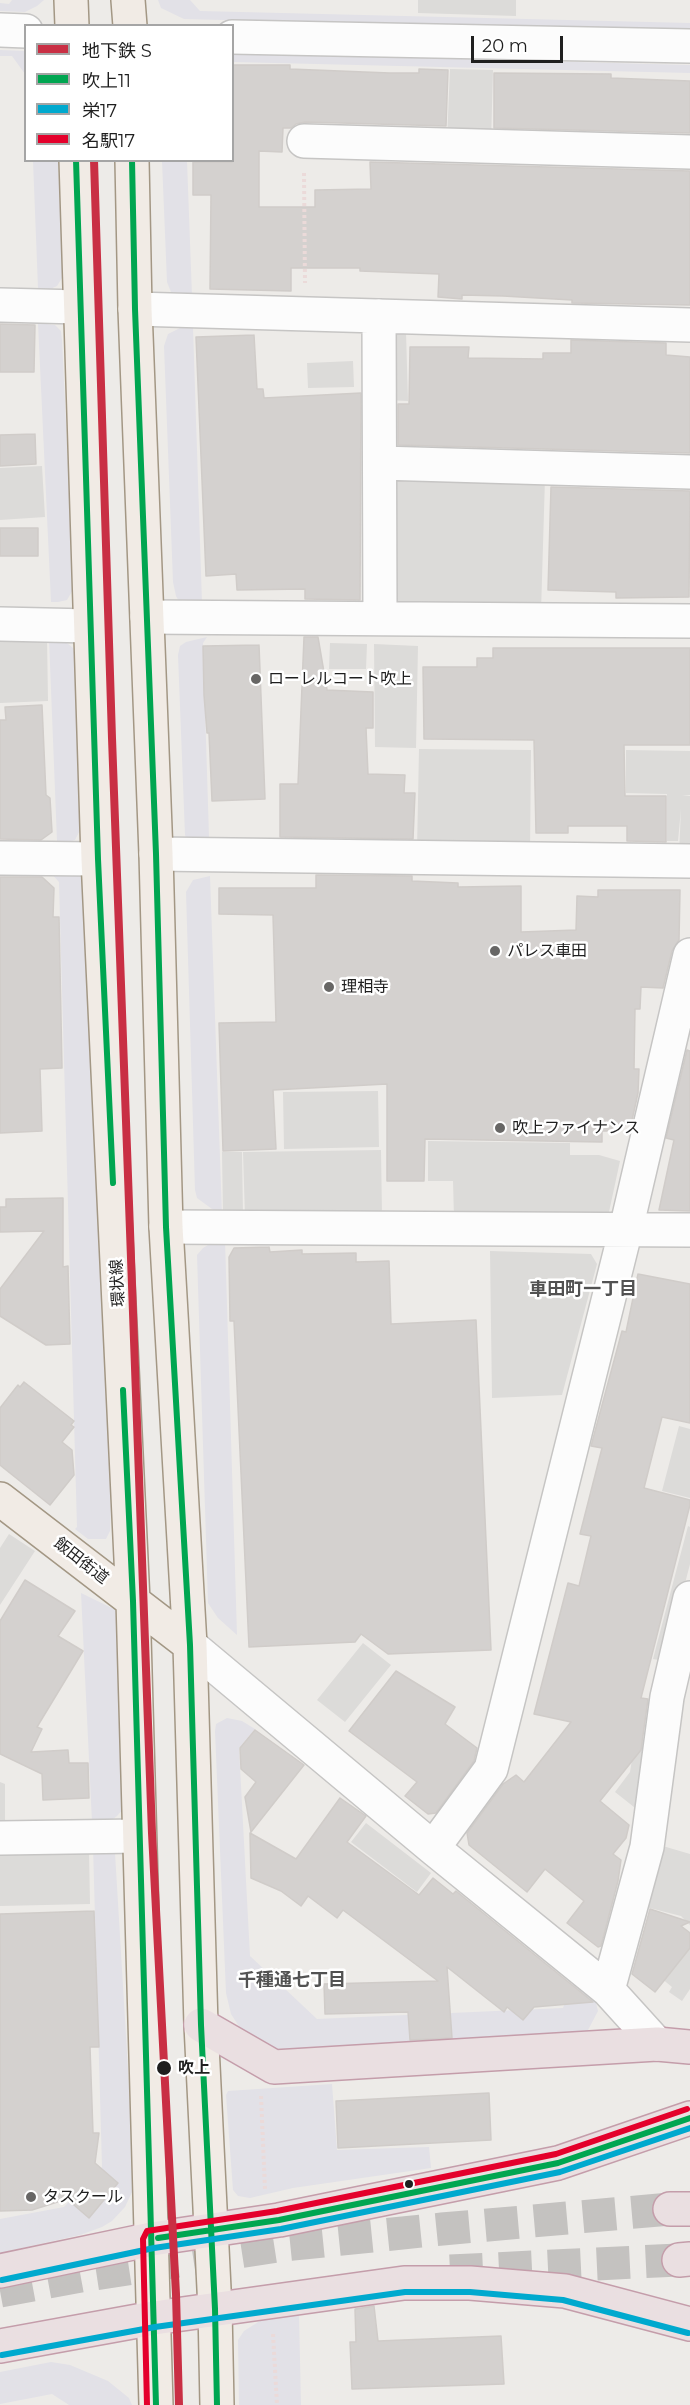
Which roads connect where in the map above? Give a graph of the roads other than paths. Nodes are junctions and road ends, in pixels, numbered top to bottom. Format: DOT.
graph roads {
  1 [pos="71,0"];
  2 [pos="128,0"];
  3 [pos="72,24"];
  4 [pos="130,24"];
  5 [pos="0,30"];
  6 [pos="24,31"];
  7 [pos="234,37"];
  8 [pos="690,46"];
  9 [pos="304,141"];
  10 [pos="690,152"];
  11 [pos="76,162"];
  12 [pos="132,162"];
  13 [pos="0,305"];
  14 [pos="80,307"];
  15 [pos="135,309"];
  16 [pos="379,316"];
  17 [pos="690,326"];
  18 [pos="380,463"];
  19 [pos="690,472"];
  20 [pos="147,616"];
  21 [pos="380,618"];
  22 [pos="690,621"];
  23 [pos="0,624"];
  24 [pos="90,626"];
  25 [pos="156,854"];
  26 [pos="0,858"];
  27 [pos="98,859"];
  28 [pos="690,861"];
  29 [pos="690,955"];
  30 [pos="166,1227"];
  31 [pos="626,1228"];
  32 [pos="690,1230"];
  33 [pos="0,1498"];
  34 [pos="690,1598"];
  35 [pos="133,1601"];
  36 [pos="190,1645"];
  37 [pos="139,1836"];
  38 [pos="0,1838"];
  39 [pos="433,1848"];
  40 [pos="608,1990"];
  41 [pos="201,2025"];
  42 [pos="657,2044"];
  43 [pos="690,2047"];
  44 [pos="690,2118"];
  45 [pos="210,2230"];
  46 [pos="152,2239"];
  47 [pos="0,2271"];
  48 [pos="215,2309"];
  49 [pos="154,2318"];
  50 [pos="690,2324"];
  51 [pos="0,2346"];
  52 [pos="156,2405"];
  53 [pos="217,2405"];
  1 -- 3 [label="main road"];
  2 -- 4 [label="main road"];
  5 -- 6 [label="street"];
  7 -- 8 [label="street"];
  9 -- 10 [label="street"];
  11 -- 14 [label="main road, 環状線"];
  12 -- 15 [label="main road"];
  13 -- 14 [label="street"];
  14 -- 24 [label="main road, 環状線"];
  15 -- 16 [label="street"];
  15 -- 20 [label="main road"];
  16 -- 17 [label="street"];
  16 -- 18 [label="street"];
  18 -- 19 [label="street"];
  18 -- 21 [label="street"];
  20 -- 21 [label="street"];
  20 -- 25 [label="main road"];
  21 -- 22 [label="street"];
  23 -- 24 [label="street"];
  24 -- 27 [label="main road, 環状線"];
  25 -- 28 [label="street"];
  25 -- 30 [label="main road"];
  26 -- 27 [label="street"];
  27 -- 35 [label="main road, 環状線"];
  29 -- 31 [label="street"];
  30 -- 31 [label="street"];
  30 -- 36 [label="main road"];
  31 -- 32 [label="street"];
  31 -- 39 [label="street"];
  33 -- 35 [label="main road, 飯田街道"];
  34 -- 40 [label="street"];
  35 -- 36 [label="main road, 飯田街道"];
  35 -- 37 [label="main road, 環状線"];
  36 -- 39 [label="street"];
  36 -- 41 [label="main road"];
  37 -- 38 [label="street"];
  37 -- 46 [label="main road, 環状線"];
  39 -- 40 [label="street"];
  40 -- 42 [label="street"];
  41 -- 42 [label="highway"];
  41 -- 45 [label="main road"];
  42 -- 43 [label="highway"];
  44 -- 45 [label="highway"];
  45 -- 46 [label="highway"];
  45 -- 48 [label="main road"];
  46 -- 47 [label="highway"];
  46 -- 49 [label="main road, 環状線"];
  48 -- 49 [label="highway"];
  48 -- 50 [label="highway"];
  48 -- 53 [label="main road"];
  49 -- 51 [label="highway"];
  49 -- 52 [label="main road, 環状線"];
}
